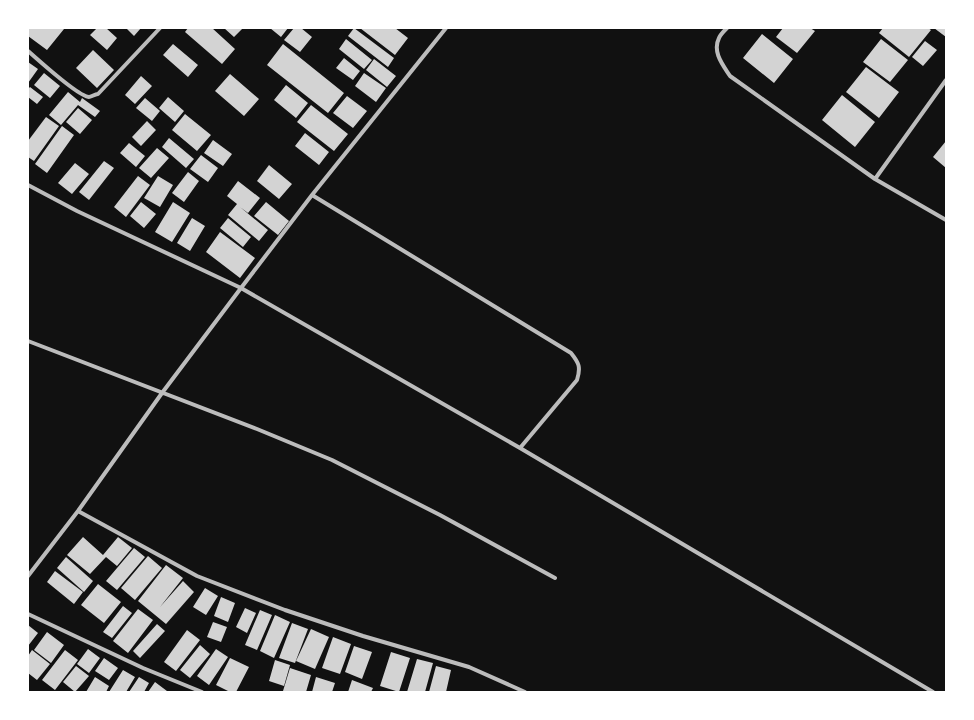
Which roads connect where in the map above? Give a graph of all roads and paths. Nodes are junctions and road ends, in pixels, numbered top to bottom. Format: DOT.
graph roads {
  1 [pos="160,28"];
  2 [pos="446,28"];
  3 [pos="727,28"];
  4 [pos="28,51"];
  5 [pos="946,80"];
  6 [pos="875,179"];
  7 [pos="28,185"];
  8 [pos="312,195"];
  9 [pos="946,220"];
  10 [pos="241,288"];
  11 [pos="28,341"];
  12 [pos="162,393"];
  13 [pos="520,448"];
  14 [pos="78,511"];
  15 [pos="28,576"];
  16 [pos="555,578"];
  17 [pos="28,614"];
  18 [pos="202,692"];
  19 [pos="525,692"];
  20 [pos="933,692"];
  1 -- 4 [label="street"];
  2 -- 8 [label="street"];
  3 -- 6 [label="street"];
  5 -- 6 [label="street"];
  6 -- 9 [label="street"];
  7 -- 10 [label="street"];
  8 -- 10 [label="street"];
  8 -- 13 [label="street"];
  10 -- 12 [label="street"];
  10 -- 13 [label="street"];
  11 -- 12 [label="street"];
  12 -- 14 [label="street"];
  12 -- 16 [label="street"];
  13 -- 20 [label="street"];
  14 -- 15 [label="street"];
  14 -- 19 [label="street"];
  17 -- 18 [label="street"];
}
